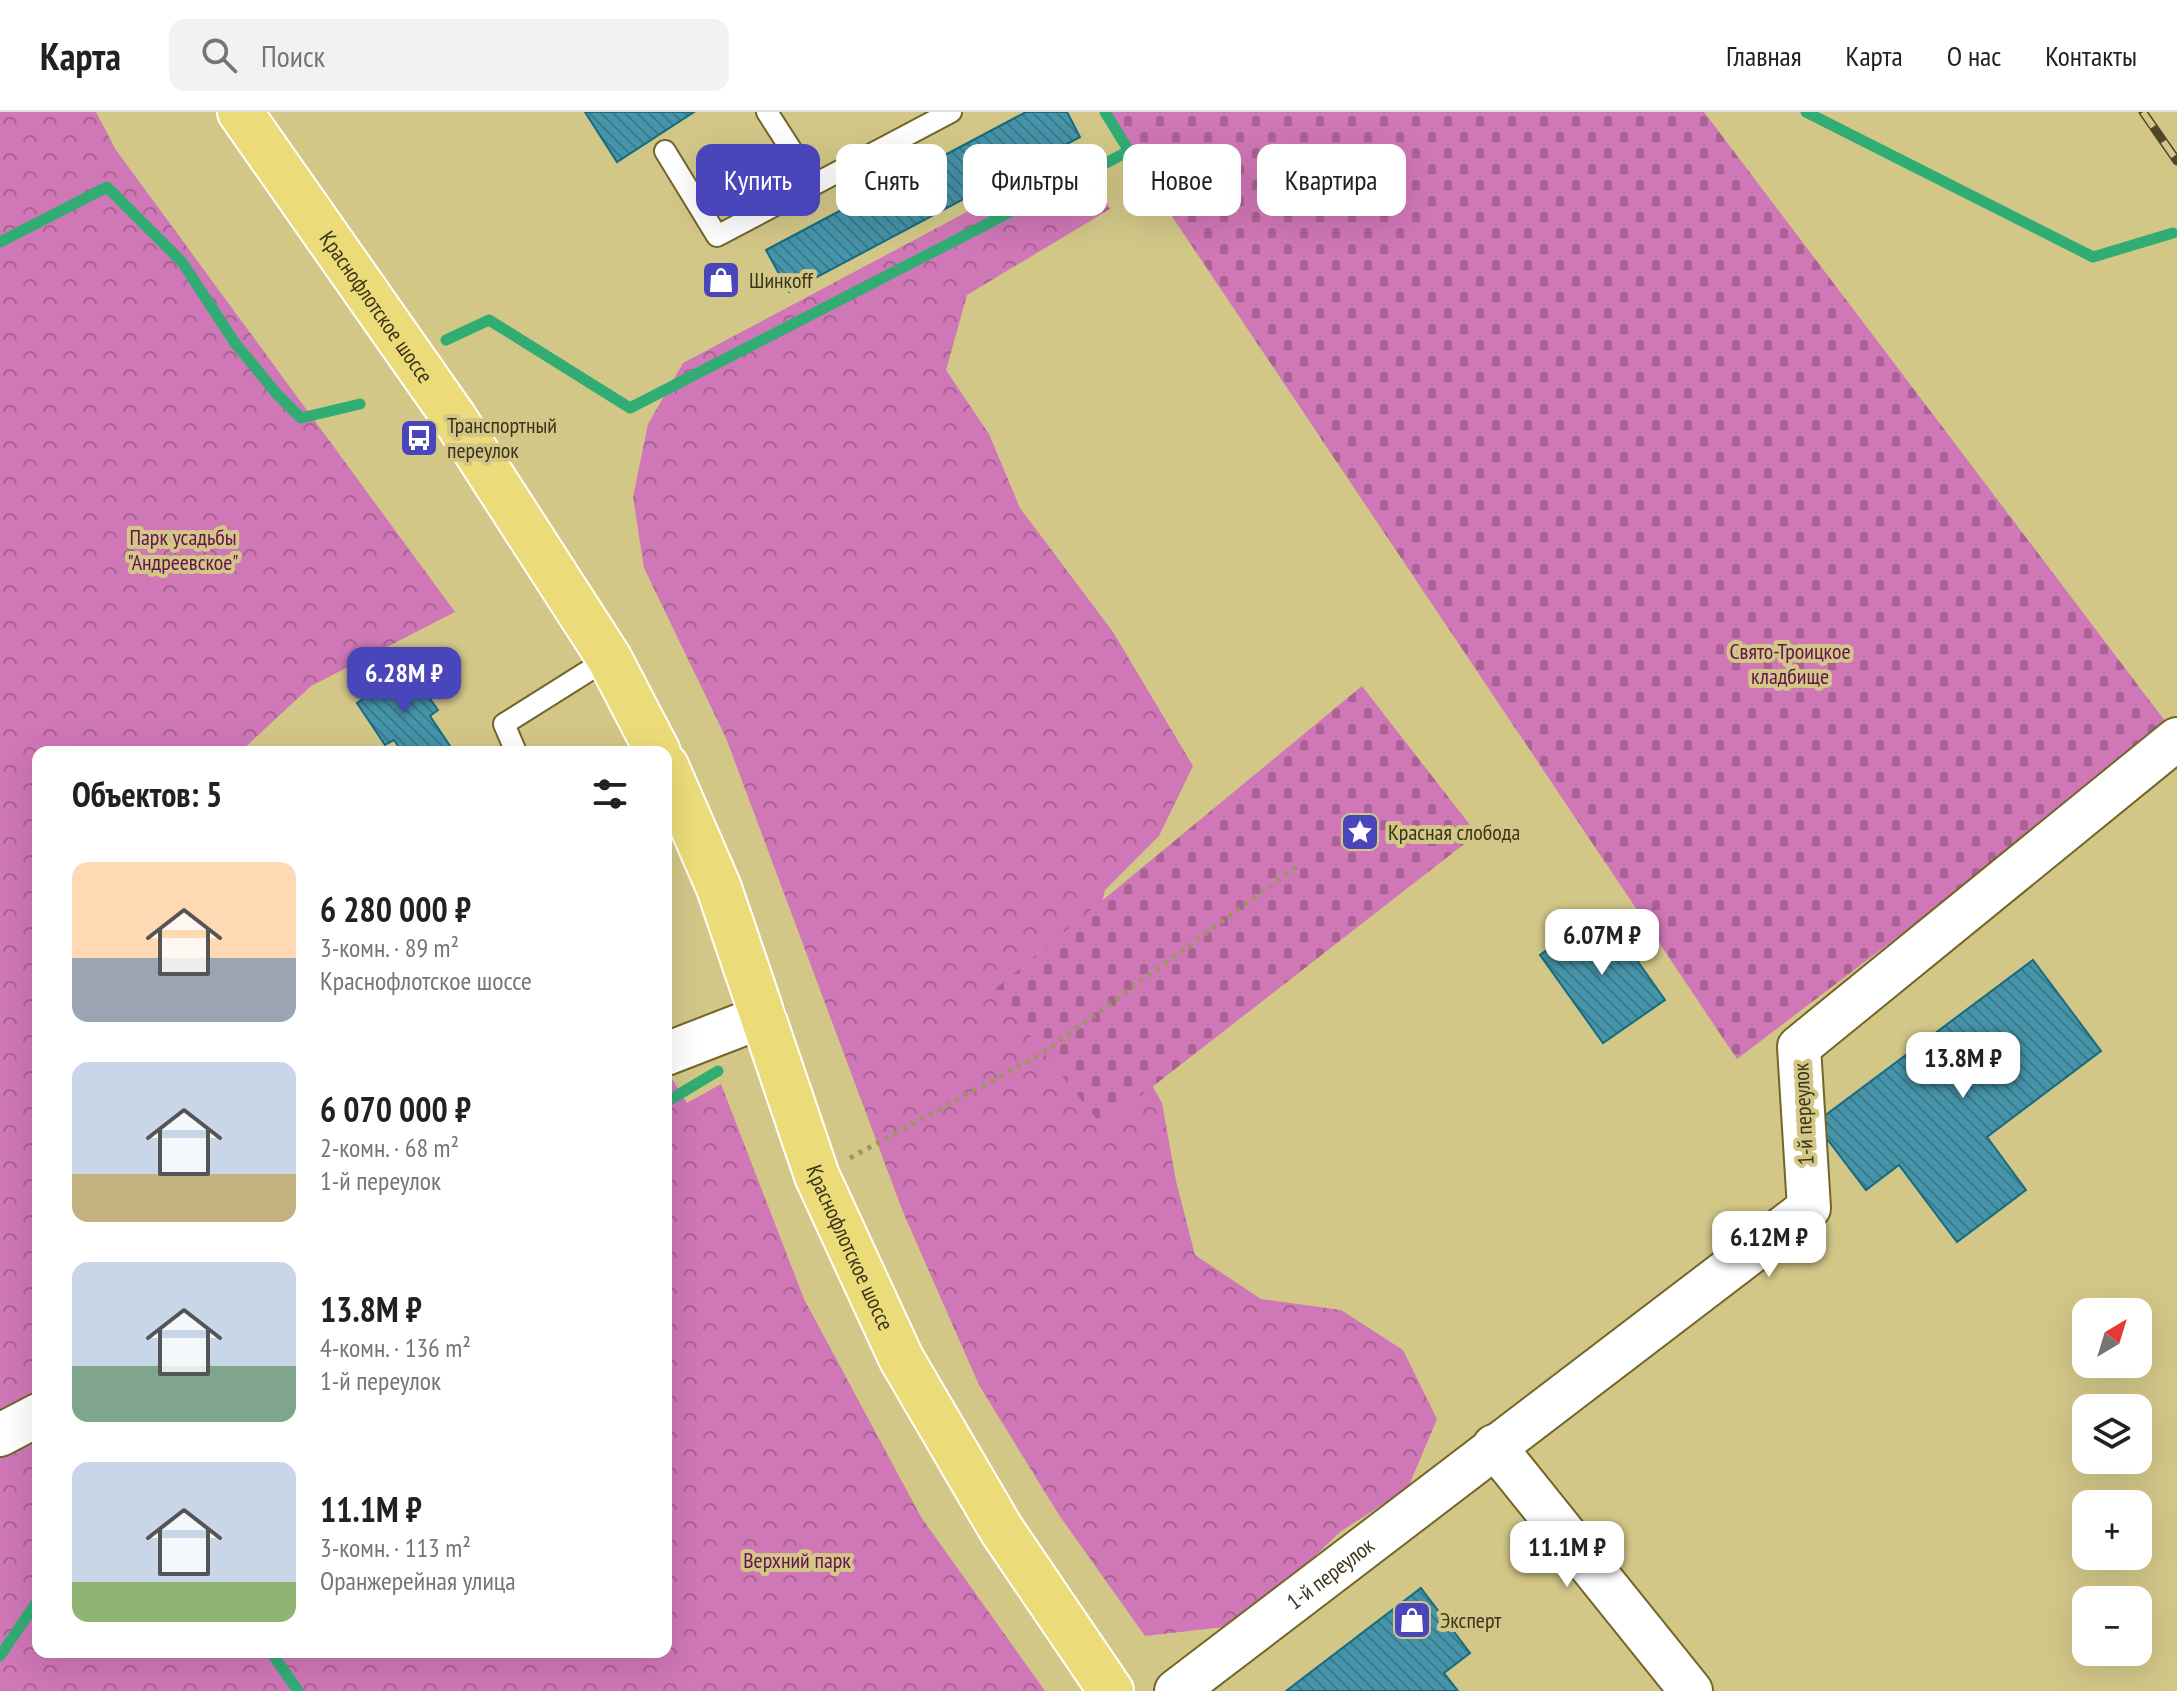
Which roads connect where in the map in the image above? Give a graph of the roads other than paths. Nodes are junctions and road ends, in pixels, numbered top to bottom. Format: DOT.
graph roads {
  1 [pos="240,112"];
  2 [pos="767,112"];
  3 [pos="951,112"];
  4 [pos="788,144"];
  5 [pos="665,151"];
  6 [pos="820,182"];
  7 [pos="696,202"];
  8 [pos="705,216"];
  9 [pos="755,216"];
  10 [pos="609,658"];
  11 [pos="2177,739"];
  12 [pos="513,746"];
  13 [pos="655,746"];
  14 [pos="672,780"];
  15 [pos="764,1016"];
  16 [pos="672,1052"];
  17 [pos="32,1418"];
  18 [pos="0,1435"];
  19 [pos="1494,1446"];
  20 [pos="1111,1691"];
  21 [pos="1176,1691"];
  22 [pos="1691,1691"];
  1 -- 10 [label="main road, Краснофлотское шоссе"];
  2 -- 4 [label="lane"];
  3 -- 6 [label="lane"];
  5 -- 7 [label="lane"];
  8 -- 9 [label="lane"];
  10 -- 12 [label="lane"];
  10 -- 13 [label="main road, Краснофлотское шоссе"];
  11 -- 19 [label="street, 1-й переулок"];
  14 -- 15 [label="main road, Краснофлотское шоссе"];
  15 -- 16 [label="street"];
  15 -- 20 [label="main road, Краснофлотское шоссе"];
  17 -- 18 [label="street"];
  19 -- 21 [label="street, 1-й переулок"];
  19 -- 22 [label="street"];
}
